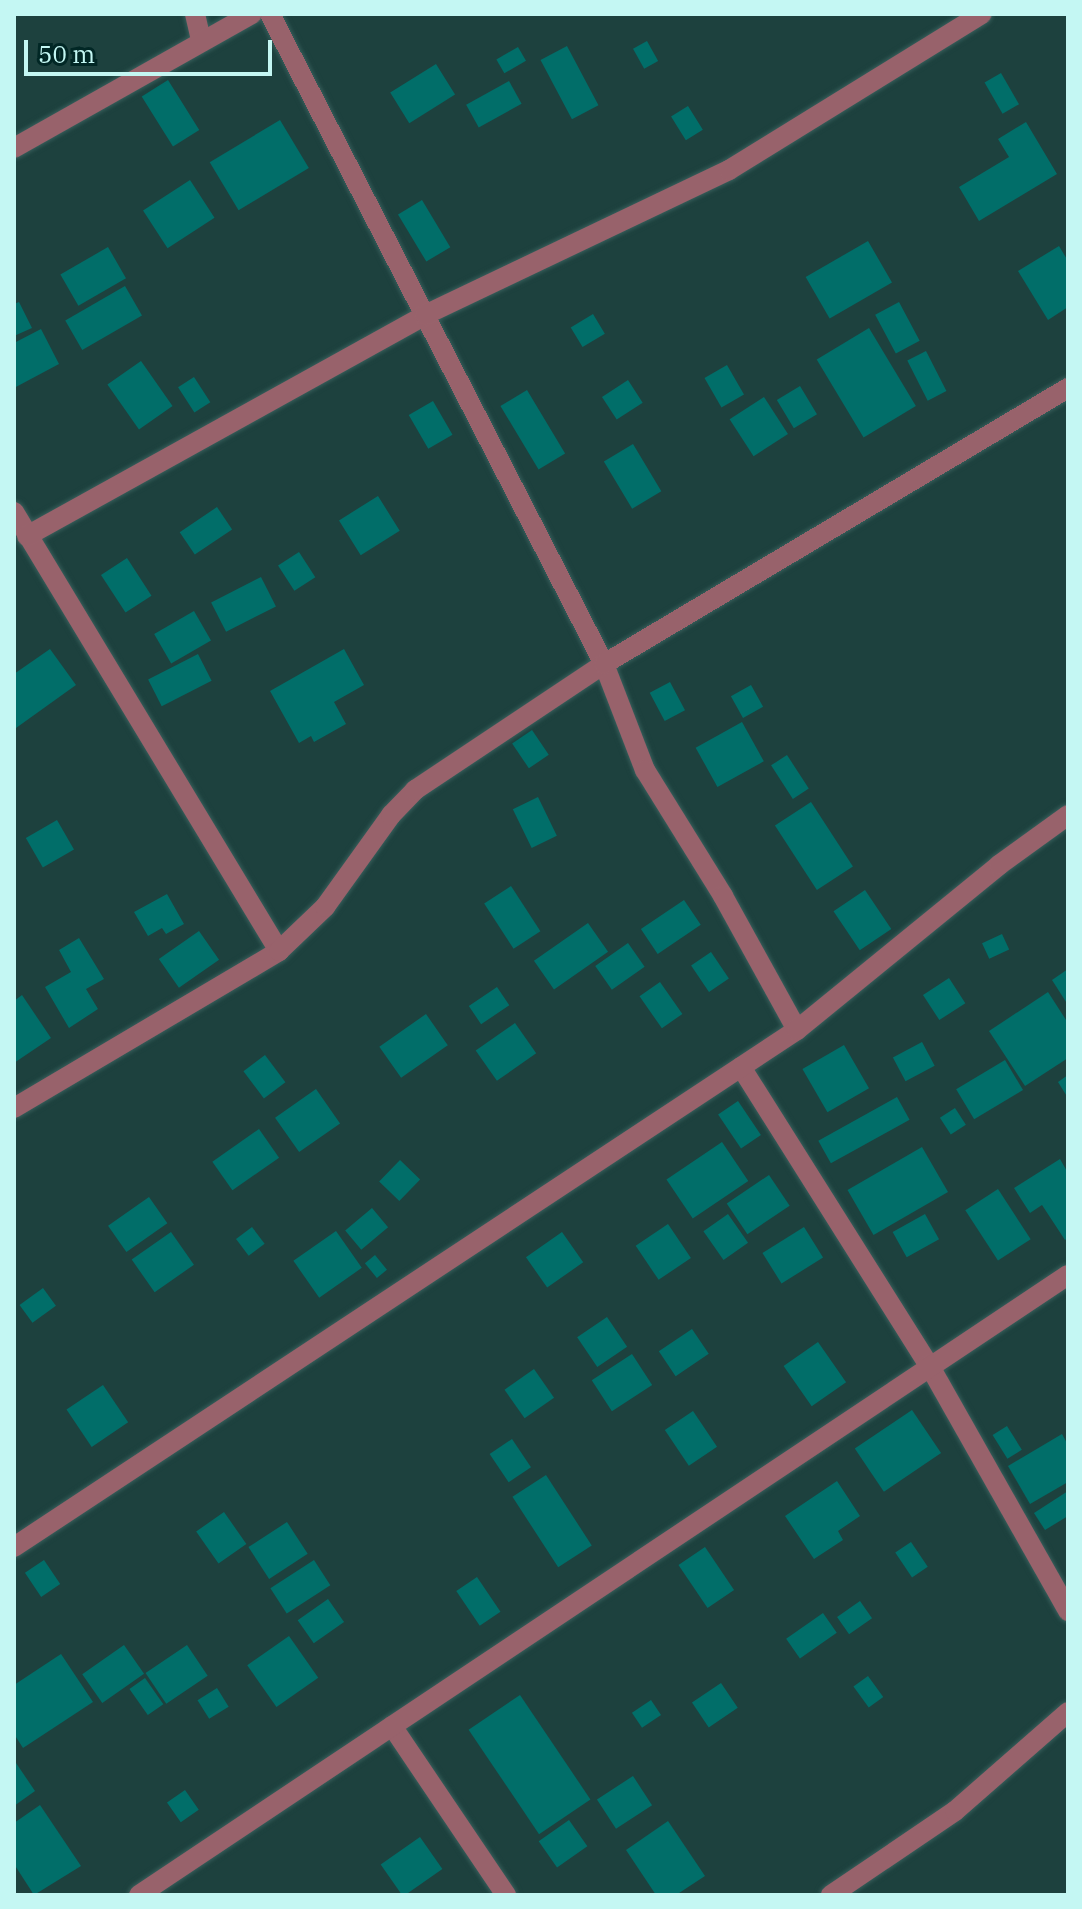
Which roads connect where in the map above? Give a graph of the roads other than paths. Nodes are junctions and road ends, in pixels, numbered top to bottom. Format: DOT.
graph roads {
  1 [pos="195,14"];
  2 [pos="252,14"];
  3 [pos="270,14"];
  4 [pos="982,14"];
  5 [pos="201,41"];
  6 [pos="14,148"];
  7 [pos="425,315"];
  8 [pos="1068,388"];
  9 [pos="14,512"];
  10 [pos="27,536"];
  11 [pos="604,664"];
  12 [pos="1068,815"];
  13 [pos="279,951"];
  14 [pos="797,1030"];
  15 [pos="741,1067"];
  16 [pos="14,1108"];
  17 [pos="1068,1275"];
  18 [pos="929,1365"];
  19 [pos="14,1547"];
  20 [pos="1068,1611"];
  21 [pos="1068,1712"];
  22 [pos="392,1726"];
  23 [pos="139,1895"];
  24 [pos="506,1895"];
  25 [pos="831,1895"];
  1 -- 5 [label="street"];
  2 -- 5 [label="street"];
  3 -- 7 [label="street"];
  4 -- 7 [label="street"];
  5 -- 6 [label="street"];
  7 -- 10 [label="street"];
  7 -- 11 [label="street"];
  8 -- 11 [label="street"];
  9 -- 10 [label="street"];
  10 -- 13 [label="street"];
  11 -- 13 [label="street"];
  11 -- 14 [label="street"];
  12 -- 14 [label="street"];
  13 -- 16 [label="street"];
  14 -- 15 [label="street"];
  15 -- 18 [label="street"];
  15 -- 19 [label="street"];
  17 -- 18 [label="street"];
  18 -- 20 [label="street"];
  18 -- 22 [label="street"];
  21 -- 25 [label="street"];
  22 -- 23 [label="street"];
  22 -- 24 [label="street"];
}
